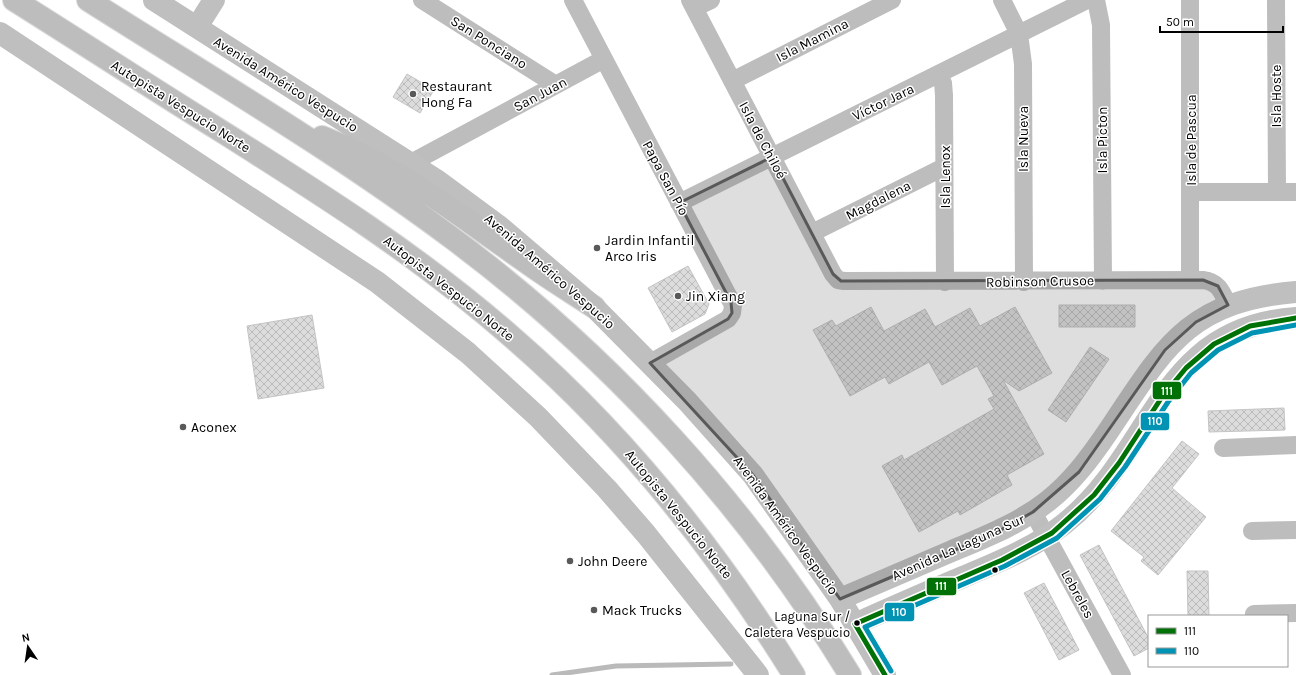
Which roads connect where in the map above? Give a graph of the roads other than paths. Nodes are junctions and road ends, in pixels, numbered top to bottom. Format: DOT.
graph roads {
  1 [pos="14,0"];
  2 [pos="88,0"];
  3 [pos="154,0"];
  4 [pos="214,0"];
  5 [pos="422,0"];
  6 [pos="573,0"];
  7 [pos="711,0"];
  8 [pos="892,0"];
  9 [pos="1002,0"];
  10 [pos="1087,0"];
  11 [pos="1096,0"];
  12 [pos="1190,0"];
  13 [pos="1276,0"];
  14 [pos="692,4"];
  15 [pos="177,6"];
  16 [pos="197,27"];
  17 [pos="0,33"];
  18 [pos="1019,34"];
  19 [pos="604,59"];
  20 [pos="938,74"];
  21 [pos="732,80"];
  22 [pos="556,85"];
  23 [pos="282,123"];
  24 [pos="772,157"];
  25 [pos="411,163"];
  26 [pos="944,167"];
  27 [pos="1191,192"];
  28 [pos="1277,192"];
  29 [pos="1296,192"];
  30 [pos="679,203"];
  31 [pos="812,233"];
  32 [pos="1190,279"];
  33 [pos="838,280"];
  34 [pos="1103,281"];
  35 [pos="945,282"];
  36 [pos="1024,282"];
  37 [pos="1296,292"];
  38 [pos="1228,305"];
  39 [pos="594,307"];
  40 [pos="1296,318"];
  41 [pos="650,363"];
  42 [pos="1296,445"];
  43 [pos="1223,448"];
  44 [pos="1034,512"];
  45 [pos="1296,530"];
  46 [pos="1252,531"];
  47 [pos="1047,537"];
  48 [pos="840,599"];
  49 [pos="1296,613"];
  50 [pos="1254,614"];
  51 [pos="855,624"];
  52 [pos="758,675"];
  53 [pos="794,675"];
  54 [pos="850,675"];
  55 [pos="885,675"];
  56 [pos="1122,675"];
  1 -- 53 [label="highway, Autopista Vespucio Norte"];
  2 -- 23 [label="highway"];
  3 -- 15 [label="main road, Avenida Américo Vespucio"];
  4 -- 16 [label="main road"];
  5 -- 22 [label="street, San Ponciano"];
  6 -- 19 [label="street, Papa San Pío"];
  7 -- 14 [label="street"];
  8 -- 21 [label="street, Isla Mamina"];
  9 -- 18 [label="street, Isla Nueva"];
  10 -- 18 [label="street, Víctor Jara"];
  11 -- 34 [label="street, Isla Picton"];
  12 -- 27 [label="street, Isla de Pascua"];
  13 -- 28 [label="street, Isla Hoste"];
  14 -- 21 [label="street, Isla de Chiloé"];
  15 -- 16 [label="main road, Avenida Américo Vespucio"];
  16 -- 25 [label="main road, Avenida Américo Vespucio"];
  17 -- 52 [label="main road"];
  18 -- 20 [label="street, Víctor Jara"];
  18 -- 36 [label="street, Isla Nueva"];
  19 -- 22 [label="street, San Juan"];
  19 -- 30 [label="street, Papa San Pío"];
  20 -- 24 [label="street, Víctor Jara"];
  20 -- 26 [label="street, Isla Lenox"];
  21 -- 24 [label="street, Isla de Chiloé"];
  22 -- 25 [label="street, San Juan"];
  23 -- 39 [label="highway"];
  23 -- 54 [label="highway"];
  24 -- 30 [label="street, Víctor Jara"];
  24 -- 31 [label="street, Isla de Chiloé"];
  25 -- 39 [label="main road, Avenida Américo Vespucio"];
  26 -- 31 [label="street, Magdalena"];
  26 -- 35 [label="street, Isla Lenox"];
  27 -- 28 [label="street"];
  27 -- 32 [label="street, Isla de Pascua"];
  28 -- 29 [label="street"];
  30 -- 41 [label="street, Papa San Pío"];
  31 -- 33 [label="street, Isla de Chiloé"];
  32 -- 34 [label="street, Robinson Crusoe"];
  32 -- 38 [label="street, Robinson Crusoe"];
  33 -- 35 [label="street, Robinson Crusoe"];
  34 -- 36 [label="street, Robinson Crusoe"];
  35 -- 36 [label="street, Robinson Crusoe"];
  37 -- 38 [label="main road, Avenida La Laguna Sur"];
  38 -- 44 [label="main road, Avenida La Laguna Sur"];
  39 -- 41 [label="main road, Avenida Américo Vespucio"];
  40 -- 47 [label="main road, Avenida La Laguna Sur"];
  41 -- 48 [label="main road, Avenida Américo Vespucio"];
  42 -- 43 [label="street"];
  44 -- 47 [label="street, Lebreles"];
  44 -- 48 [label="main road, Avenida La Laguna Sur"];
  45 -- 46 [label="street"];
  47 -- 51 [label="main road, Avenida La Laguna Sur"];
  47 -- 56 [label="street, Lebreles"];
  48 -- 51 [label="main road, Avenida Américo Vespucio"];
  49 -- 50 [label="street"];
  51 -- 55 [label="main road, Avenida Américo Vespucio"];
}
